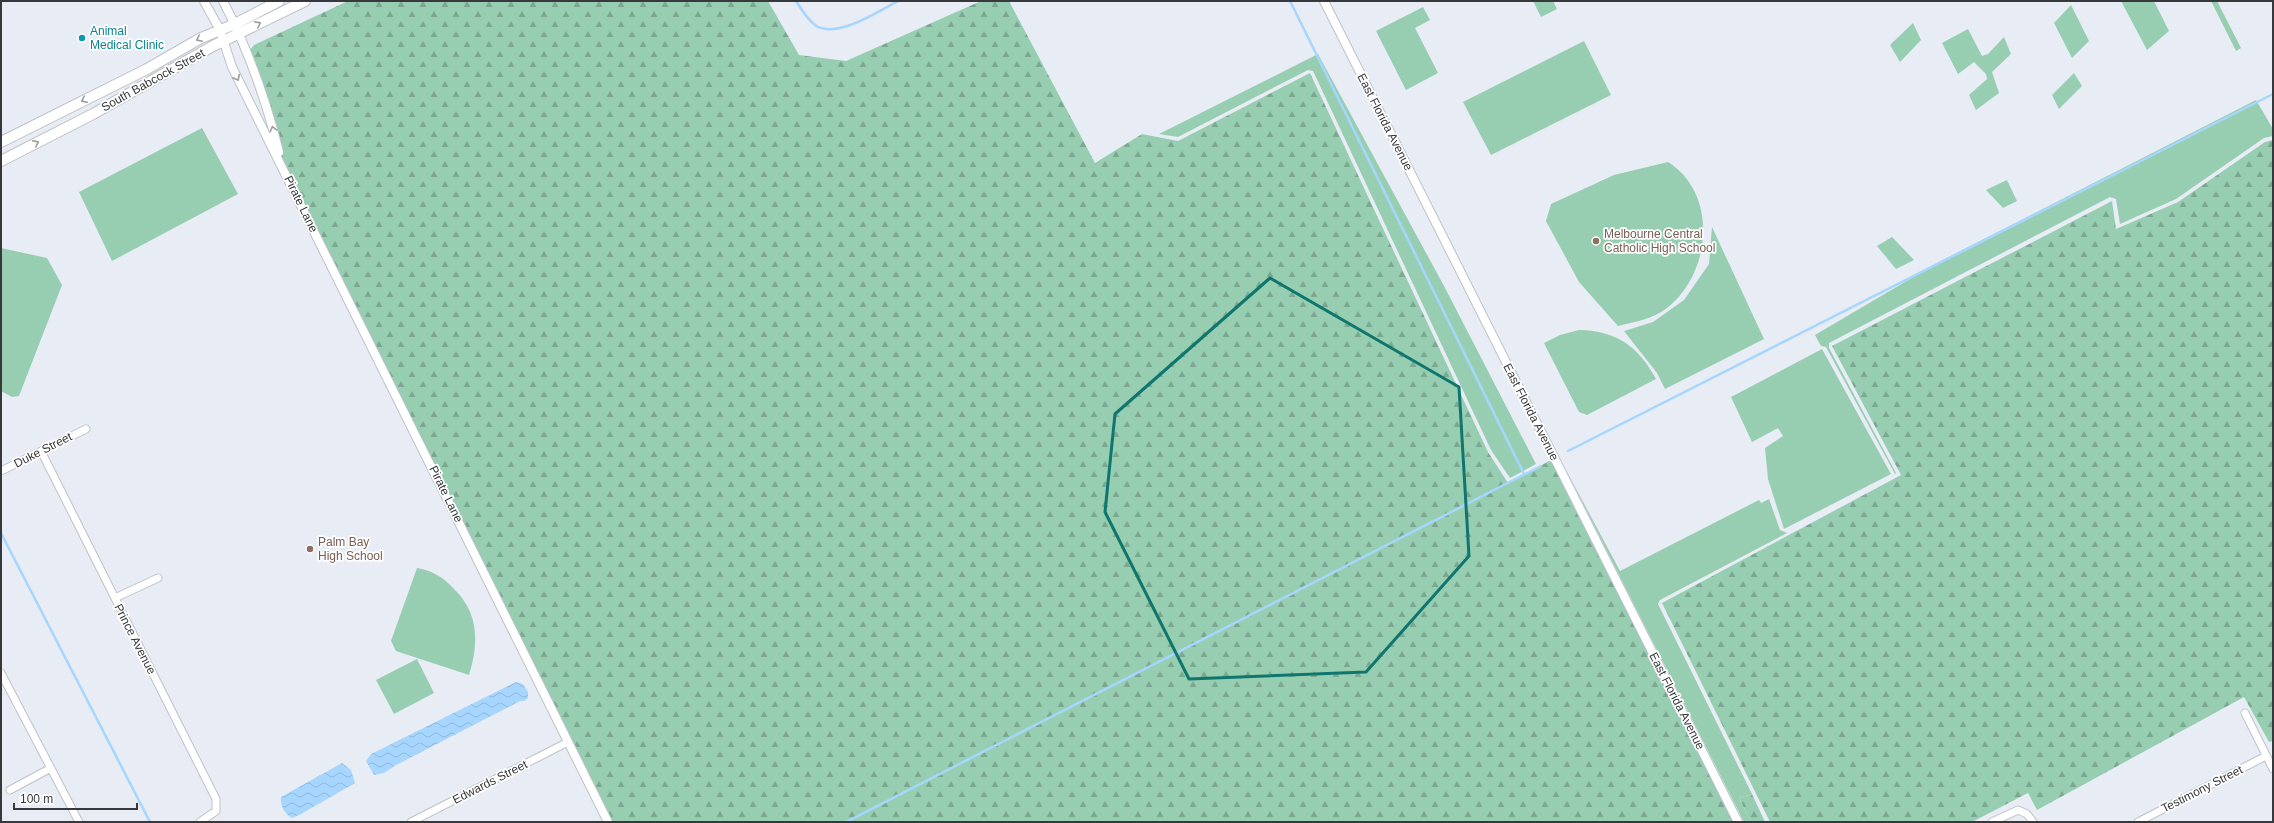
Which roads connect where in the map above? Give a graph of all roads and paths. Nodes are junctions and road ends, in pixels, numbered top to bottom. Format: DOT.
graph roads {
  1 [pos="204,1"];
  2 [pos="223,1"];
  3 [pos="279,1"];
  4 [pos="305,1"];
  5 [pos="1324,1"];
  6 [pos="235,24"];
  7 [pos="220,30"];
  8 [pos="239,34"];
  9 [pos="223,42"];
  10 [pos="1,142"];
  11 [pos="1,161"];
  12 [pos="283,167"];
  13 [pos="86,429"];
  14 [pos="41,451"];
  15 [pos="1,471"];
  16 [pos="158,578"];
  17 [pos="115,598"];
  18 [pos="1,673"];
  19 [pos="2245,712"];
  20 [pos="568,742"];
  21 [pos="2266,756"];
  22 [pos="51,768"];
  23 [pos="2273,769"];
  24 [pos="10,790"];
  25 [pos="79,822"];
  26 [pos="200,822"];
  27 [pos="411,822"];
  28 [pos="608,822"];
  29 [pos="1738,822"];
  30 [pos="1992,822"];
  31 [pos="2033,822"];
  32 [pos="2138,822"];
  1 -- 7 [label="street, Pirate Lane"];
  2 -- 6 [label="street, Pirate Lane"];
  3 -- 6 [label="main road, South Babcock Street"];
  8 -- 4 [label="main road, South Babcock Street, one-way"];
  5 -- 29 [label="street, East Florida Avenue"];
  6 -- 7 [label="main road, South Babcock Street"];
  6 -- 8 [label="street, Pirate Lane"];
  7 -- 9 [label="street, Pirate Lane"];
  7 -- 10 [label="main road, South Babcock Street, one-way"];
  8 -- 9 [label="main road, South Babcock Street"];
  12 -- 8 [label="street, Pirate Lane, one-way"];
  11 -- 9 [label="main road, South Babcock Street, one-way"];
  9 -- 12 [label="street, Pirate Lane, one-way"];
  12 -- 20 [label="street, Pirate Lane"];
  13 -- 14 [label="street, Duke Street"];
  14 -- 15 [label="street, Duke Street"];
  14 -- 17 [label="street, Prince Avenue"];
  16 -- 17 [label="street"];
  17 -- 26 [label="street, Prince Avenue"];
  18 -- 22 [label="street"];
  19 -- 21 [label="street"];
  20 -- 27 [label="street, Edwards Street"];
  20 -- 28 [label="street, Pirate Lane"];
  21 -- 23 [label="street"];
  21 -- 32 [label="street, Testimony Street"];
  22 -- 24 [label="street"];
  22 -- 25 [label="street"];
  30 -- 31 [label="street"];
}
